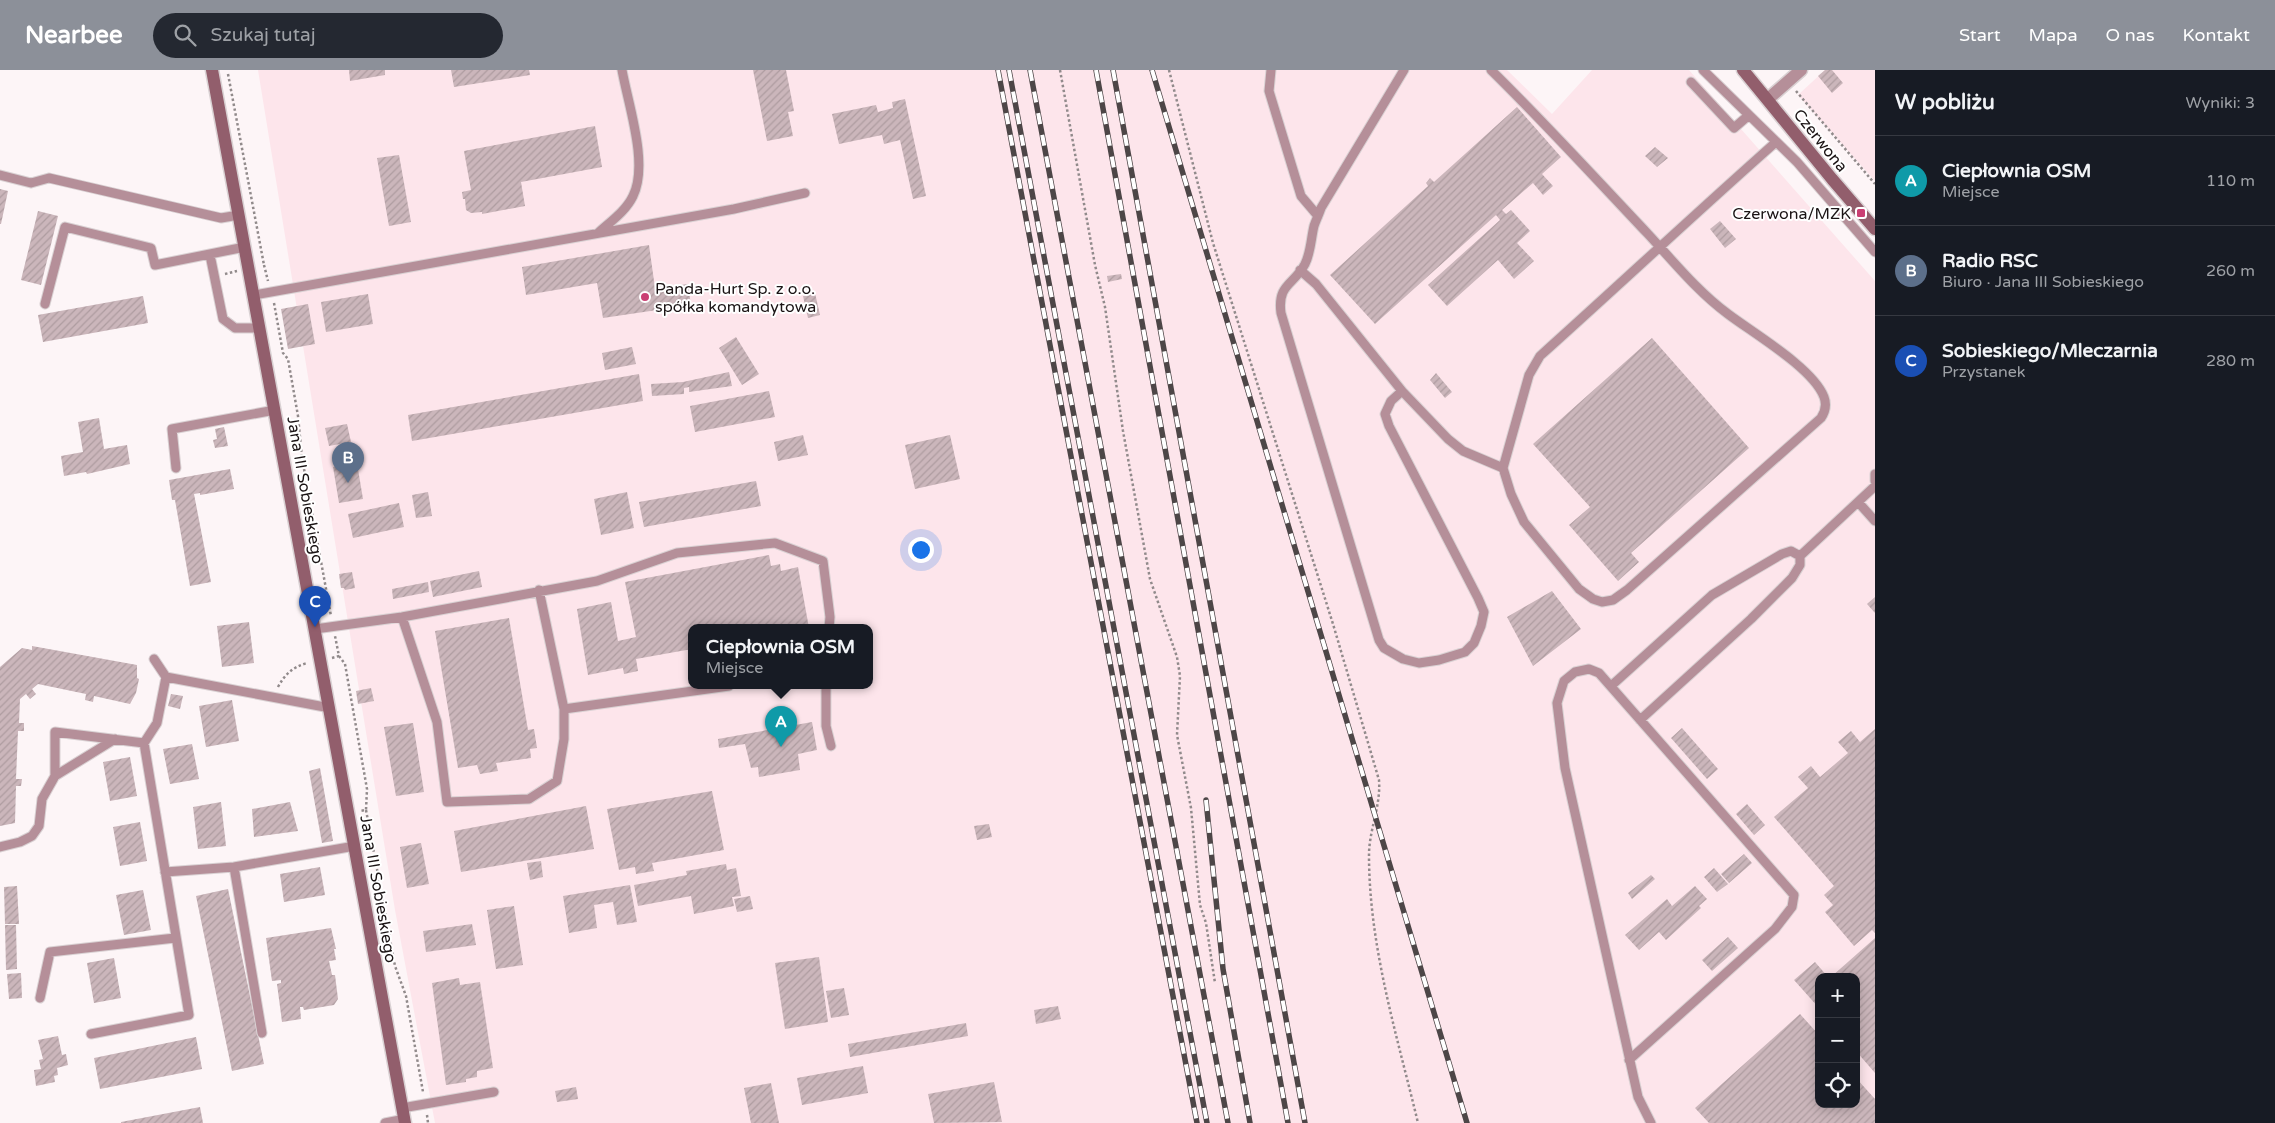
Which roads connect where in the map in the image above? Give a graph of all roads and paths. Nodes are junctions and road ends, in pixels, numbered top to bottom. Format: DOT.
graph roads {
  1 [pos="212,70"];
  2 [pos="622,70"];
  3 [pos="1060,70"];
  4 [pos="1170,70"];
  5 [pos="1271,70"];
  6 [pos="1404,70"];
  7 [pos="1491,70"];
  8 [pos="1703,70"];
  9 [pos="1743,70"];
  10 [pos="1801,70"];
  11 [pos="1788,81"];
  12 [pos="1691,82"];
  13 [pos="1768,99"];
  14 [pos="1749,115"];
  15 [pos="1776,142"];
  16 [pos="0,175"];
  17 [pos="1875,184"];
  18 [pos="805,193"];
  19 [pos="239,215"];
  20 [pos="1318,216"];
  21 [pos="1875,229"];
  22 [pos="598,233"];
  23 [pos="245,247"];
  24 [pos="1660,247"];
  25 [pos="1875,252"];
  26 [pos="210,255"];
  27 [pos="1300,270"];
  28 [pos="254,295"];
  29 [pos="44,304"];
  30 [pos="260,328"];
  31 [pos="1402,392"];
  32 [pos="274,410"];
  33 [pos="176,468"];
  34 [pos="1503,468"];
  35 [pos="1875,474"];
  36 [pos="1875,481"];
  37 [pos="1875,486"];
  38 [pos="1858,502"];
  39 [pos="1875,522"];
  40 [pos="1800,556"];
  41 [pos="539,590"];
  42 [pos="402,617"];
  43 [pos="829,624"];
  44 [pos="315,629"];
  45 [pos="154,659"];
  46 [pos="166,676"];
  47 [pos="1611,686"];
  48 [pos="707,689"];
  49 [pos="826,689"];
  50 [pos="330,708"];
  51 [pos="564,709"];
  52 [pos="1640,720"];
  53 [pos="115,739"];
  54 [pos="144,742"];
  55 [pos="830,746"];
  56 [pos="55,776"];
  57 [pos="366,810"];
  58 [pos="355,846"];
  59 [pos="0,847"];
  60 [pos="234,867"];
  61 [pos="165,872"];
  62 [pos="175,938"];
  63 [pos="1214,983"];
  64 [pos="40,998"];
  65 [pos="262,1033"];
  66 [pos="91,1034"];
  67 [pos="1629,1060"];
  68 [pos="494,1092"];
  69 [pos="425,1104"];
  70 [pos="404,1117"];
  71 [pos="385,1123"];
  72 [pos="428,1123"];
  73 [pos="1418,1123"];
  74 [pos="1651,1123"];
  1 -- 19 [label="main road, Jana III Sobieskiego"];
  2 -- 22 [label="lane"];
  3 -- 63 [label="path"];
  4 -- 73 [label="path"];
  5 -- 20 [label="lane"];
  6 -- 20 [label="lane"];
  7 -- 24 [label="lane"];
  8 -- 14 [label="lane"];
  9 -- 13 [label="main road, Czerwona"];
  10 -- 11 [label="street"];
  11 -- 13 [label="street"];
  11 -- 17 [label="path"];
  12 -- 14 [label="lane"];
  13 -- 21 [label="main road, Czerwona"];
  14 -- 15 [label="lane"];
  15 -- 24 [label="lane"];
  15 -- 25 [label="lane"];
  16 -- 19 [label="lane"];
  18 -- 22 [label="lane"];
  19 -- 23 [label="main road, Jana III Sobieskiego"];
  20 -- 27 [label="lane"];
  22 -- 28 [label="lane"];
  23 -- 26 [label="lane"];
  23 -- 28 [label="main road, Jana III Sobieskiego"];
  24 -- 34 [label="lane"];
  24 -- 34 [label="lane"];
  26 -- 29 [label="lane"];
  26 -- 30 [label="lane"];
  27 -- 31 [label="lane"];
  27 -- 31 [label="lane"];
  28 -- 30 [label="main road, Jana III Sobieskiego"];
  30 -- 32 [label="main road, Jana III Sobieskiego"];
  31 -- 34 [label="lane"];
  32 -- 33 [label="lane"];
  32 -- 44 [label="main road, Jana III Sobieskiego"];
  35 -- 36 [label="lane"];
  37 -- 38 [label="lane"];
  38 -- 39 [label="lane"];
  38 -- 40 [label="lane"];
  40 -- 47 [label="lane"];
  40 -- 52 [label="lane"];
  41 -- 42 [label="lane"];
  41 -- 43 [label="lane"];
  41 -- 51 [label="lane"];
  42 -- 44 [label="lane"];
  42 -- 51 [label="lane"];
  44 -- 50 [label="main road, Jana III Sobieskiego"];
  45 -- 46 [label="lane"];
  46 -- 50 [label="lane"];
  46 -- 54 [label="lane"];
  47 -- 52 [label="lane"];
  47 -- 67 [label="lane"];
  48 -- 51 [label="lane"];
  49 -- 55 [label="lane"];
  50 -- 58 [label="main road, Jana III Sobieskiego"];
  52 -- 67 [label="lane"];
  53 -- 54 [label="lane"];
  53 -- 56 [label="lane"];
  53 -- 56 [label="lane"];
  54 -- 61 [label="lane"];
  56 -- 59 [label="lane"];
  57 -- 69 [label="path"];
  58 -- 60 [label="lane"];
  58 -- 70 [label="main road, Jana III Sobieskiego"];
  60 -- 61 [label="lane"];
  60 -- 65 [label="lane"];
  61 -- 62 [label="lane"];
  62 -- 64 [label="lane"];
  62 -- 66 [label="lane"];
  67 -- 74 [label="lane"];
  68 -- 69 [label="lane"];
  69 -- 70 [label="lane"];
  69 -- 72 [label="path"];
  70 -- 71 [label="lane"];
}
